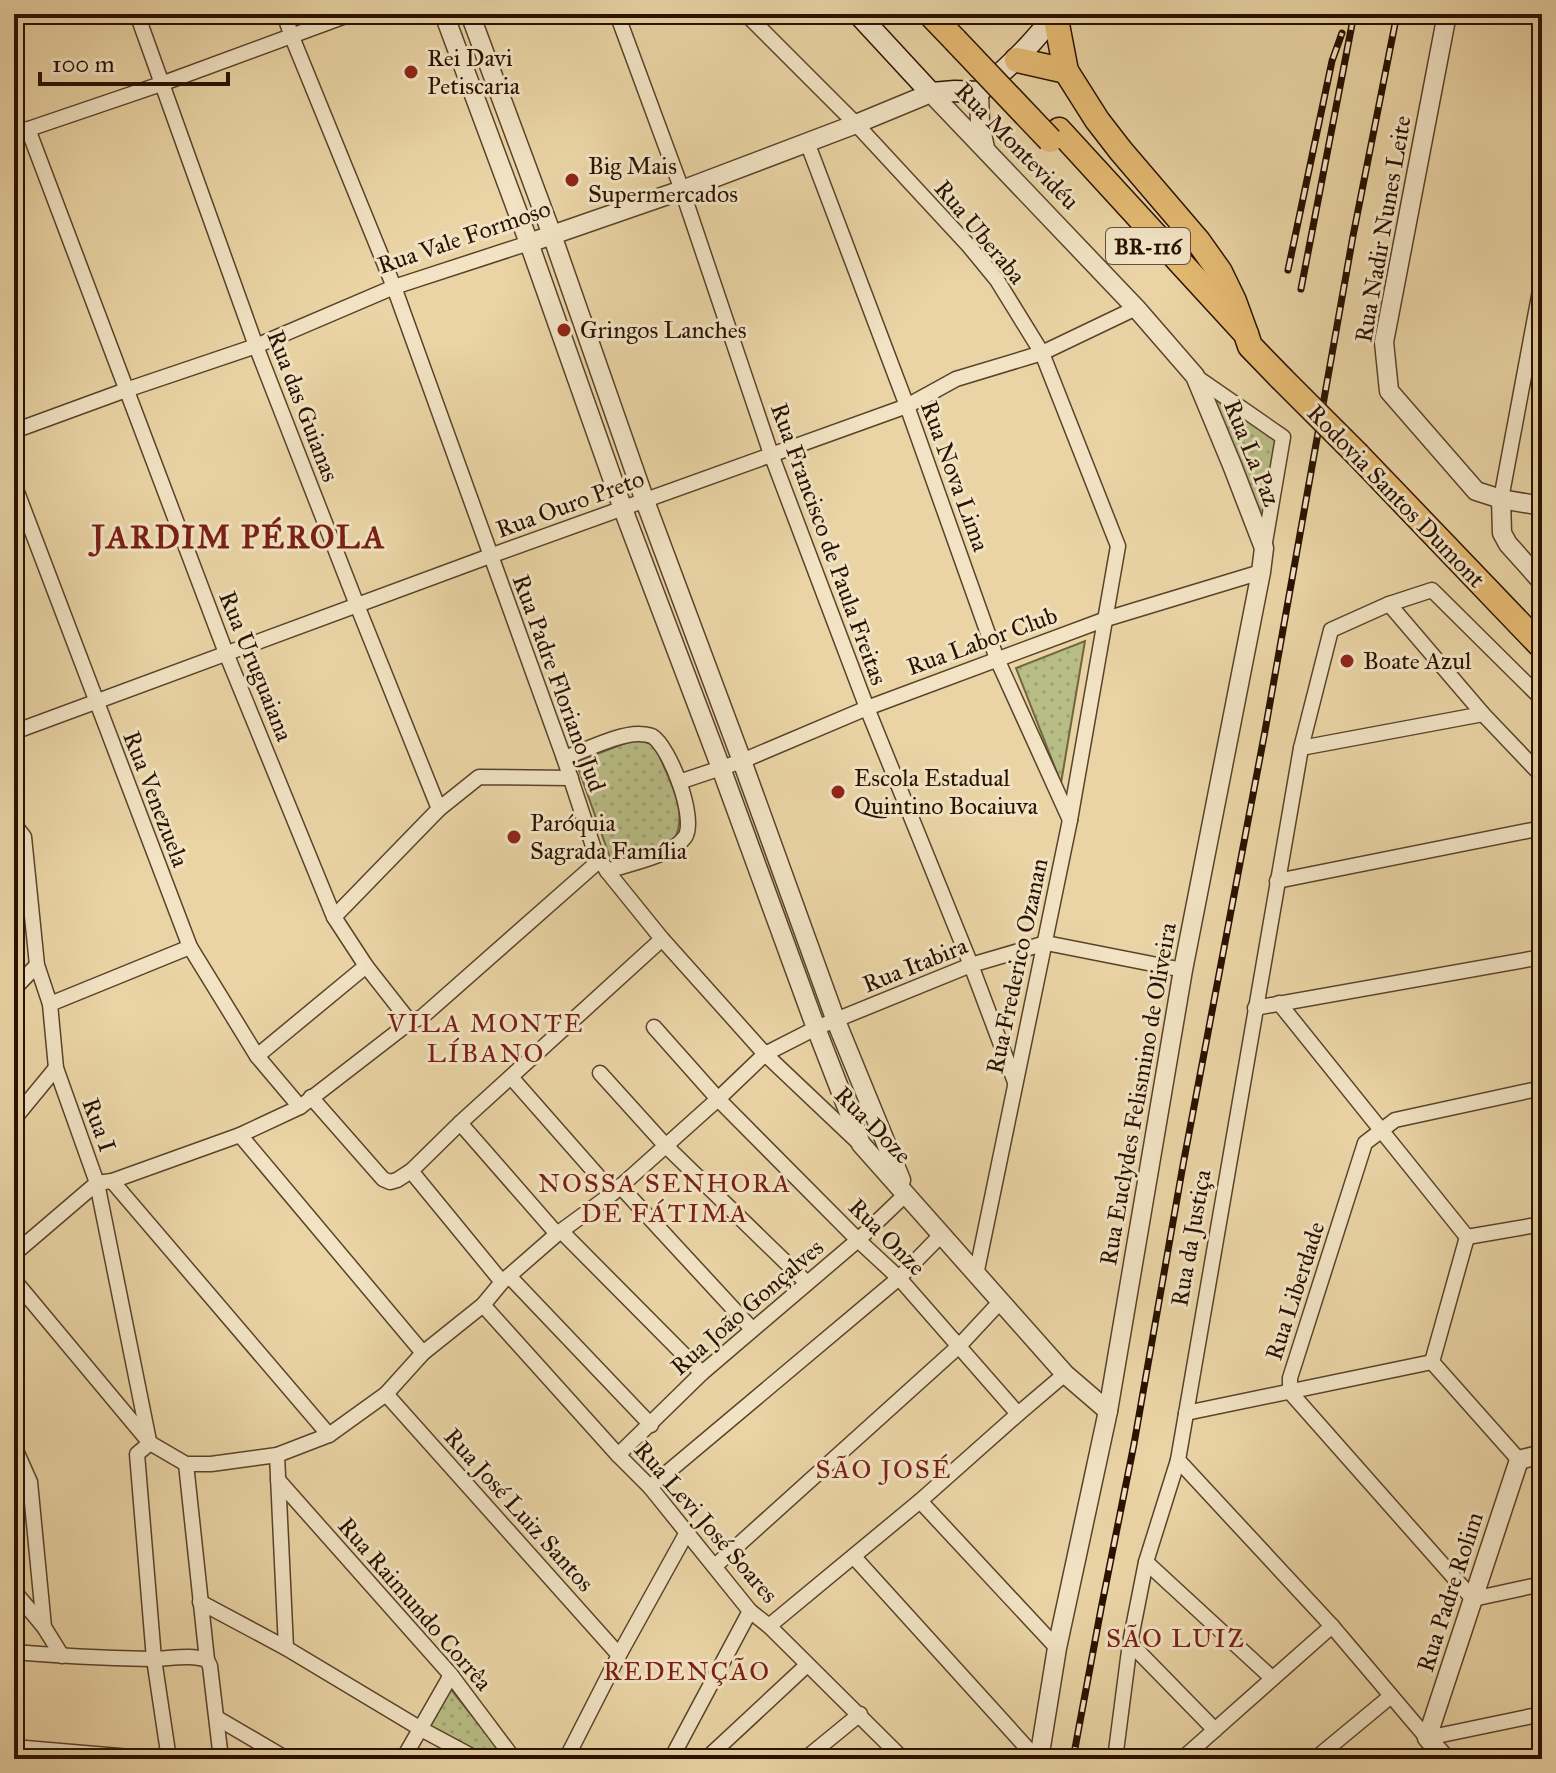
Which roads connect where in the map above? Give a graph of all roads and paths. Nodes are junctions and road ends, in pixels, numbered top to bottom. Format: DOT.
graph roads {
  1 [pos="137,14"];
  2 [pos="284,14"];
  3 [pos="351,14"];
  4 [pos="444,14"];
  5 [pos="470,14"];
  6 [pos="617,14"];
  7 [pos="746,14"];
  8 [pos="858,14"];
  9 [pos="930,14"];
  10 [pos="1055,14"];
  11 [pos="1447,14"];
  12 [pos="958,28"];
  13 [pos="292,37"];
  14 [pos="1017,60"];
  15 [pos="1066,71"];
  16 [pos="161,84"];
  17 [pos="979,92"];
  18 [pos="931,93"];
  19 [pos="856,124"];
  20 [pos="21,131"];
  21 [pos="807,142"];
  22 [pos="986,151"];
  23 [pos="682,190"];
  24 [pos="552,235"];
  25 [pos="529,243"];
  26 [pos="1542,280"];
  27 [pos="394,287"];
  28 [pos="1136,308"];
  29 [pos="1248,340"];
  30 [pos="256,346"];
  31 [pos="1042,353"];
  32 [pos="1195,376"];
  33 [pos="126,390"];
  34 [pos="907,406"];
  35 [pos="14,431"];
  36 [pos="1283,437"];
  37 [pos="771,454"];
  38 [pos="14,484"];
  39 [pos="1501,499"];
  40 [pos="645,501"];
  41 [pos="1542,506"];
  42 [pos="623,509"];
  43 [pos="1264,548"];
  44 [pos="490,556"];
  45 [pos="1261,572"];
  46 [pos="1542,582"];
  47 [pos="1389,604"];
  48 [pos="357,605"];
  49 [pos="1106,619"];
  50 [pos="1542,647"];
  51 [pos="226,653"];
  52 [pos="997,659"];
  53 [pos="1542,699"];
  54 [pos="96,703"];
  55 [pos="867,708"];
  56 [pos="1483,714"];
  57 [pos="14,732"];
  58 [pos="1301,748"];
  59 [pos="564,758"];
  60 [pos="742,761"];
  61 [pos="721,768"];
  62 [pos="1542,776"];
  63 [pos="571,778"];
  64 [pos="679,782"];
  65 [pos="439,809"];
  66 [pos="1070,820"];
  67 [pos="14,824"];
  68 [pos="1542,828"];
  69 [pos="604,866"];
  70 [pos="1277,881"];
  71 [pos="334,917"];
  72 [pos="662,939"];
  73 [pos="1046,943"];
  74 [pos="190,947"];
  75 [pos="1542,957"];
  76 [pos="37,965"];
  77 [pos="971,965"];
  78 [pos="366,966"];
  79 [pos="1183,970"];
  80 [pos="14,989"];
  81 [pos="1279,1003"];
  82 [pos="50,1004"];
  83 [pos="1255,1008"];
  84 [pos="836,1021"];
  85 [pos="410,1022"];
  86 [pos="654,1027"];
  87 [pos="816,1028"];
  88 [pos="765,1054"];
  89 [pos="257,1056"];
  90 [pos="56,1068"];
  91 [pos="600,1073"];
  92 [pos="511,1077"];
  93 [pos="1015,1083"];
  94 [pos="1542,1088"];
  95 [pos="718,1099"];
  96 [pos="305,1102"];
  97 [pos="14,1119"];
  98 [pos="460,1123"];
  99 [pos="1381,1131"];
  100 [pos="240,1135"];
  101 [pos="861,1144"];
  102 [pos="665,1145"];
  103 [pos="411,1171"];
  104 [pos="112,1181"];
  105 [pos="97,1183"];
  106 [pos="617,1190"];
  107 [pos="906,1194"];
  108 [pos="1542,1224"];
  109 [pos="560,1233"];
  110 [pos="941,1235"];
  111 [pos="1467,1237"];
  112 [pos="858,1240"];
  113 [pos="14,1254"];
  114 [pos="976,1275"];
  115 [pos="899,1278"];
  116 [pos="506,1279"];
  117 [pos="14,1280"];
  118 [pos="807,1283"];
  119 [pos="1000,1302"];
  120 [pos="483,1305"];
  121 [pos="752,1329"];
  122 [pos="959,1346"];
  123 [pos="423,1353"];
  124 [pos="1432,1362"];
  125 [pos="702,1373"];
  126 [pos="1065,1374"];
  127 [pos="1290,1392"];
  128 [pos="386,1394"];
  129 [pos="1108,1411"];
  130 [pos="1186,1413"];
  131 [pos="1018,1414"];
  132 [pos="651,1425"];
  133 [pos="329,1435"];
  134 [pos="150,1443"];
  135 [pos="14,1446"];
  136 [pos="1542,1454"];
  137 [pos="277,1455"];
  138 [pos="618,1455"];
  139 [pos="1178,1460"];
  140 [pos="1519,1460"];
  141 [pos="186,1464"];
  142 [pos="278,1480"];
  143 [pos="650,1487"];
  144 [pos="920,1501"];
  145 [pos="686,1534"];
  146 [pos="854,1557"];
  147 [pos="1146,1562"];
  148 [pos="715,1566"];
  149 [pos="1542,1584"];
  150 [pos="14,1591"];
  151 [pos="1473,1599"];
  152 [pos="200,1602"];
  153 [pos="750,1611"];
  154 [pos="769,1626"];
  155 [pos="1332,1626"];
  156 [pos="44,1627"];
  157 [pos="1130,1643"];
  158 [pos="286,1648"];
  159 [pos="1057,1648"];
  160 [pos="14,1652"];
  161 [pos="619,1655"];
  162 [pos="62,1656"];
  163 [pos="154,1659"];
  164 [pos="207,1660"];
  165 [pos="807,1665"];
  166 [pos="451,1675"];
  167 [pos="1272,1678"];
  168 [pos="1391,1696"];
  169 [pos="860,1714"];
  170 [pos="1542,1714"];
  171 [pos="217,1718"];
  172 [pos="421,1729"];
  173 [pos="1215,1730"];
  174 [pos="1427,1738"];
  175 [pos="14,1747"];
  176 [pos="154,1759"];
  177 [pos="169,1759"];
  178 [pos="221,1759"];
  179 [pos="287,1759"];
  180 [pos="403,1759"];
  181 [pos="477,1759"];
  182 [pos="514,1759"];
  183 [pos="566,1759"];
  184 [pos="671,1759"];
  185 [pos="706,1759"];
  186 [pos="805,1759"];
  187 [pos="903,1759"];
  188 [pos="1038,1759"];
  189 [pos="1115,1759"];
  190 [pos="1182,1759"];
  191 [pos="1315,1759"];
  192 [pos="1446,1759"];
  1 -- 16 [label="street, Rua das Guianas"];
  2 -- 13 [label="street, Rua Padre Floriano Jud"];
  3 -- 13 [label="street"];
  4 -- 25 [label="street"];
  5 -- 24 [label="street"];
  6 -- 23 [label="street, Rua Francisco de Paula Freitas"];
  7 -- 19 [label="street, Rua Uberaba"];
  8 -- 18 [label="main road, Rua Montevidéu"];
  9 -- 12 [label="highway, Rodovia Santos Dumont / BR-116"];
  10 -- 14 [label="main road"];
  10 -- 15 [label="highway"];
  11 -- 39 [label="street, Rua Nadir Nunes Leite"];
  12 -- 29 [label="highway, Rodovia Santos Dumont / BR-116, bridge"];
  13 -- 16 [label="street"];
  13 -- 27 [label="street, Rua Padre Floriano Jud"];
  14 -- 15 [label="highway"];
  14 -- 17 [label="main road"];
  15 -- 29 [label="highway"];
  16 -- 20 [label="street"];
  16 -- 30 [label="street, Rua das Guianas"];
  17 -- 18 [label="main road, Rua Vale Formoso"];
  17 -- 22 [label="street"];
  18 -- 19 [label="street, Rua Vale Formoso"];
  18 -- 22 [label="street, Rua Montevidéu"];
  19 -- 21 [label="street, Rua Vale Formoso"];
  19 -- 31 [label="street, Rua Uberaba"];
  20 -- 33 [label="street, Rua Uruguaiana"];
  21 -- 23 [label="street, Rua Vale Formoso"];
  21 -- 34 [label="street, Rua Nova Lima"];
  22 -- 28 [label="street, Rua Montevidéu"];
  23 -- 24 [label="street, Rua Vale Formoso"];
  23 -- 37 [label="street, Rua Francisco de Paula Freitas"];
  24 -- 25 [label="street, Rua Vale Formoso"];
  24 -- 40 [label="street"];
  25 -- 27 [label="street, Rua Vale Formoso"];
  25 -- 42 [label="street"];
  26 -- 39 [label="street"];
  27 -- 30 [label="street, Rua Vale Formoso"];
  27 -- 44 [label="street, Rua Padre Floriano Jud"];
  28 -- 31 [label="street, Rua Ouro Preto"];
  28 -- 32 [label="street, Rua Montevidéu"];
  29 -- 50 [label="highway, Rodovia Santos Dumont / BR-116, bridge"];
  30 -- 33 [label="street, Rua Vale Formoso"];
  30 -- 48 [label="street, Rua das Guianas"];
  31 -- 34 [label="street, Rua Ouro Preto"];
  31 -- 49 [label="street, Rua Uberaba"];
  32 -- 36 [label="street, Rua Montevidéu"];
  32 -- 43 [label="street, Rua La Paz"];
  33 -- 35 [label="street, Rua Vale Formoso"];
  33 -- 51 [label="street, Rua Uruguaiana"];
  34 -- 37 [label="street, Rua Ouro Preto"];
  34 -- 52 [label="street, Rua Nova Lima"];
  36 -- 43 [label="street, Rua Euclydes Felismino de Oliveira"];
  37 -- 40 [label="street, Rua Ouro Preto"];
  37 -- 55 [label="street, Rua Francisco de Paula Freitas"];
  38 -- 54 [label="street, Rua Venezuela"];
  39 -- 41 [label="street, Rua Nadir Nunes Leite"];
  39 -- 46 [label="street"];
  40 -- 42 [label="street, Rua Ouro Preto"];
  40 -- 60 [label="street"];
  42 -- 44 [label="street, Rua Ouro Preto"];
  42 -- 61 [label="street"];
  43 -- 45 [label="street, Rua Euclydes Felismino de Oliveira"];
  44 -- 48 [label="street, Rua Ouro Preto"];
  44 -- 59 [label="street, Rua Padre Floriano Jud"];
  45 -- 49 [label="street, Rua Labor Club"];
  45 -- 79 [label="street, Rua Euclydes Felismino de Oliveira"];
  47 -- 53 [label="street"];
  47 -- 56 [label="street"];
  47 -- 58 [label="street, Rua da Justiça"];
  48 -- 51 [label="street, Rua Ouro Preto"];
  48 -- 65 [label="street, Rua das Guianas"];
  49 -- 52 [label="street, Rua Labor Club"];
  49 -- 66 [label="street, Rua Frederico Ozanan"];
  51 -- 54 [label="street, Rua Ouro Preto"];
  51 -- 71 [label="street, Rua Uruguaiana"];
  52 -- 55 [label="street, Rua Labor Club"];
  52 -- 66 [label="street, Rua Nova Lima"];
  54 -- 57 [label="street, Rua Ouro Preto"];
  54 -- 74 [label="street, Rua Venezuela"];
  55 -- 60 [label="street, Rua Labor Club"];
  55 -- 77 [label="street, Rua Francisco de Paula Freitas"];
  56 -- 58 [label="street"];
  56 -- 62 [label="street"];
  58 -- 70 [label="street, Rua da Justiça"];
  59 -- 63 [label="street, Rua Padre Floriano Jud"];
  59 -- 64 [label="street"];
  60 -- 61 [label="street, Rua Labor Club"];
  60 -- 84 [label="street"];
  61 -- 64 [label="street, Rua Labor Club"];
  61 -- 87 [label="street"];
  63 -- 65 [label="street"];
  63 -- 69 [label="street, Rua Padre Floriano Jud"];
  64 -- 69 [label="street"];
  65 -- 71 [label="street"];
  66 -- 73 [label="street, Rua Frederico Ozanan"];
  67 -- 76 [label="street, Rua I"];
  68 -- 70 [label="street"];
  69 -- 72 [label="street, Rua Doze"];
  69 -- 85 [label="street"];
  70 -- 83 [label="street, Rua da Justiça"];
  71 -- 78 [label="street, Rua Uruguaiana"];
  72 -- 88 [label="street, Rua Doze"];
  72 -- 92 [label="street"];
  73 -- 77 [label="street, Rua Itabira"];
  73 -- 79 [label="street, Rua Itabira"];
  73 -- 93 [label="street, Rua Frederico Ozanan"];
  74 -- 82 [label="street"];
  74 -- 89 [label="street, Rua Venezuela"];
  75 -- 81 [label="street"];
  76 -- 80 [label="street"];
  76 -- 82 [label="street, Rua I"];
  77 -- 84 [label="street, Rua Itabira"];
  77 -- 93 [label="street, Rua Francisco de Paula Freitas"];
  78 -- 85 [label="street, Rua Uruguaiana"];
  78 -- 89 [label="street"];
  79 -- 129 [label="street, Rua Euclydes Felismino de Oliveira"];
  81 -- 83 [label="street"];
  81 -- 99 [label="street"];
  82 -- 90 [label="street, Rua I"];
  83 -- 130 [label="street, Rua da Justiça"];
  84 -- 87 [label="street, Rua Itabira"];
  84 -- 107 [label="street"];
  85 -- 96 [label="street"];
  86 -- 95 [label="street, Rua Onze"];
  87 -- 88 [label="street, Rua Itabira"];
  87 -- 101 [label="street"];
  88 -- 95 [label="street, Rua Itabira"];
  88 -- 101 [label="street, Rua Doze"];
  89 -- 96 [label="street, Rua Venezuela"];
  90 -- 97 [label="street"];
  90 -- 105 [label="street, Rua I"];
  91 -- 102 [label="street"];
  92 -- 98 [label="street"];
  92 -- 106 [label="street"];
  93 -- 114 [label="street, Rua Frederico Ozanan"];
  94 -- 99 [label="street"];
  95 -- 102 [label="street, Rua Itabira"];
  95 -- 112 [label="street, Rua Onze"];
  96 -- 100 [label="street"];
  96 -- 103 [label="street, Rua Venezuela"];
  98 -- 103 [label="street"];
  98 -- 109 [label="street"];
  99 -- 111 [label="street"];
  99 -- 127 [label="street, Rua Liberdade"];
  100 -- 104 [label="street"];
  100 -- 123 [label="street"];
  101 -- 107 [label="street, Rua Doze"];
  102 -- 106 [label="street, Rua Itabira"];
  102 -- 118 [label="street"];
  103 -- 116 [label="street"];
  104 -- 105 [label="street"];
  104 -- 133 [label="street"];
  105 -- 113 [label="street"];
  105 -- 134 [label="street, Rua I"];
  106 -- 109 [label="street, Rua Itabira"];
  106 -- 121 [label="street"];
  107 -- 110 [label="street, Rua Doze"];
  107 -- 112 [label="street, Rua João Gonçalves"];
  108 -- 111 [label="street"];
  109 -- 116 [label="street, Rua Itabira"];
  109 -- 125 [label="street"];
  110 -- 114 [label="street, Rua Doze"];
  110 -- 115 [label="street"];
  111 -- 124 [label="street"];
  112 -- 115 [label="street, Rua Onze"];
  112 -- 118 [label="street, Rua João Gonçalves"];
  114 -- 119 [label="street, Rua Doze"];
  115 -- 122 [label="street, Rua Onze"];
  115 -- 143 [label="street"];
  116 -- 120 [label="street, Rua Itabira"];
  116 -- 132 [label="street"];
  117 -- 134 [label="street"];
  118 -- 121 [label="street, Rua João Gonçalves"];
  119 -- 122 [label="street"];
  119 -- 126 [label="street, Rua Doze"];
  120 -- 123 [label="street, Rua Itabira"];
  120 -- 138 [label="street, Rua Levi José Soares"];
  121 -- 125 [label="street, Rua João Gonçalves"];
  122 -- 131 [label="street, Rua Onze"];
  122 -- 148 [label="street"];
  123 -- 128 [label="street, Rua Itabira"];
  124 -- 127 [label="street"];
  124 -- 140 [label="street"];
  125 -- 132 [label="street, Rua João Gonçalves"];
  126 -- 129 [label="street, Rua Doze"];
  126 -- 131 [label="street"];
  127 -- 130 [label="street"];
  127 -- 151 [label="street, Rua Liberdade"];
  128 -- 133 [label="street, Rua Itabira"];
  128 -- 161 [label="street, Rua José Luiz Santos"];
  129 -- 159 [label="street, Rua Euclydes Felismino de Oliveira"];
  130 -- 139 [label="street, Rua da Justiça"];
  131 -- 144 [label="street"];
  132 -- 138 [label="street, Rua João Gonçalves"];
  133 -- 137 [label="street, Rua Itabira"];
  134 -- 141 [label="street"];
  134 -- 163 [label="street"];
  135 -- 156 [label="street"];
  136 -- 140 [label="street"];
  137 -- 141 [label="street, Rua Itabira"];
  137 -- 142 [label="street"];
  138 -- 143 [label="street, Rua Levi José Soares"];
  139 -- 147 [label="street, Rua da Justiça"];
  139 -- 155 [label="street"];
  140 -- 151 [label="street, Rua Padre Rolim"];
  141 -- 152 [label="street"];
  142 -- 158 [label="street"];
  142 -- 166 [label="street, Rua Raimundo Corrêa"];
  143 -- 145 [label="street, Rua Levi José Soares"];
  144 -- 146 [label="street"];
  144 -- 159 [label="street"];
  145 -- 148 [label="street, Rua Levi José Soares"];
  145 -- 161 [label="street"];
  146 -- 154 [label="street"];
  146 -- 188 [label="street"];
  147 -- 157 [label="street, Rua da Justiça"];
  147 -- 167 [label="street"];
  148 -- 153 [label="street, Rua Levi José Soares"];
  149 -- 151 [label="street"];
  150 -- 156 [label="street"];
  151 -- 174 [label="street, Rua Padre Rolim"];
  152 -- 158 [label="street"];
  152 -- 164 [label="street"];
  153 -- 154 [label="street, Rua Levi José Soares"];
  153 -- 184 [label="street"];
  154 -- 165 [label="street, Rua Levi José Soares"];
  155 -- 167 [label="street"];
  155 -- 168 [label="street"];
  156 -- 162 [label="street"];
  157 -- 173 [label="street"];
  157 -- 189 [label="street, Rua da Justiça"];
  158 -- 172 [label="street"];
  159 -- 188 [label="street, Rua Euclydes Felismino de Oliveira"];
  160 -- 162 [label="street"];
  161 -- 183 [label="street"];
  162 -- 163 [label="street"];
  163 -- 164 [label="street"];
  163 -- 177 [label="street"];
  164 -- 171 [label="street"];
  165 -- 169 [label="street, Rua Levi José Soares"];
  165 -- 185 [label="street"];
  166 -- 172 [label="street"];
  166 -- 182 [label="street, Rua Raimundo Corrêa"];
  167 -- 173 [label="street"];
  168 -- 174 [label="street"];
  168 -- 191 [label="street"];
  169 -- 186 [label="street"];
  169 -- 187 [label="street, Rua Levi José Soares"];
  170 -- 174 [label="street"];
  171 -- 178 [label="street"];
  171 -- 179 [label="street"];
  172 -- 180 [label="street"];
  172 -- 181 [label="street"];
  173 -- 190 [label="street"];
  174 -- 192 [label="street"];
  175 -- 176 [label="street"];
}
